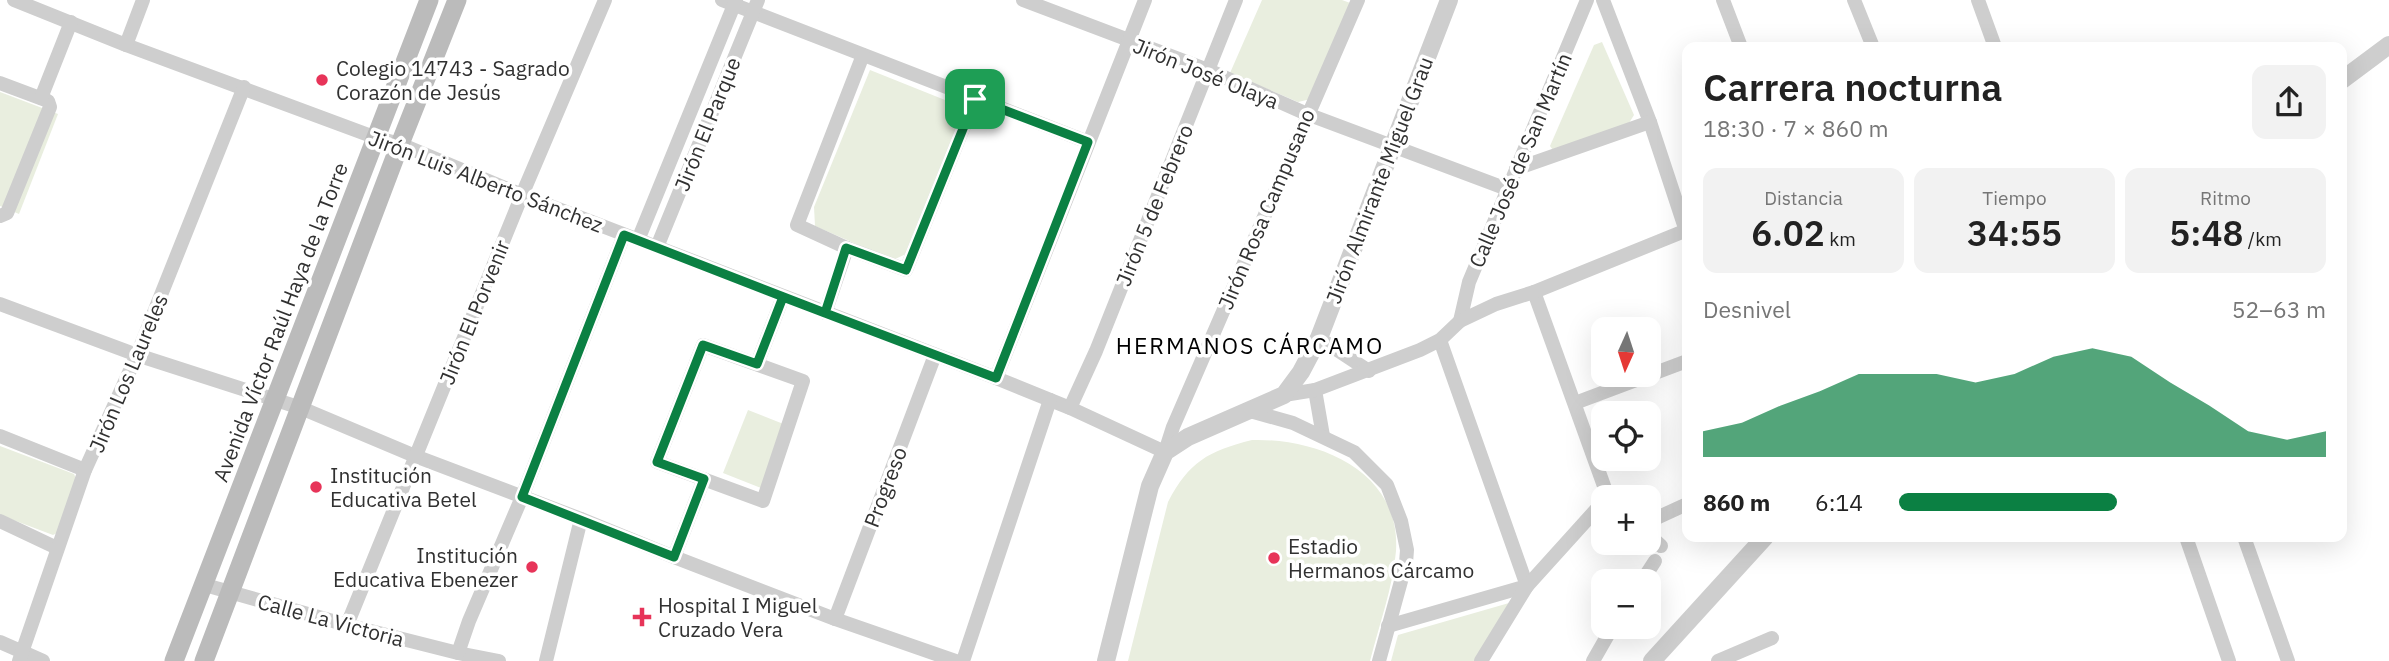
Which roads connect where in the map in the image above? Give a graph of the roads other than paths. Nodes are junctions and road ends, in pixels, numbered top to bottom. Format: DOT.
graph roads {
  1 [pos="14,0"];
  2 [pos="143,0"];
  3 [pos="429,0"];
  4 [pos="457,0"];
  5 [pos="605,0"];
  6 [pos="1023,0"];
  7 [pos="1145,0"];
  8 [pos="1236,0"];
  9 [pos="1358,0"];
  10 [pos="1449,0"];
  11 [pos="1587,0"];
  12 [pos="1602,0"];
  13 [pos="1723,0"];
  14 [pos="1854,0"];
  15 [pos="1978,0"];
  16 [pos="731,2"];
  17 [pos="755,6"];
  18 [pos="71,22"];
  19 [pos="1129,42"];
  20 [pos="1739,42"];
  21 [pos="1871,42"];
  22 [pos="1993,42"];
  23 [pos="126,45"];
  24 [pos="2389,45"];
  25 [pos="863,55"];
  26 [pos="1208,70"];
  27 [pos="2347,76"];
  28 [pos="0,83"];
  29 [pos="244,87"];
  30 [pos="41,98"];
  31 [pos="975,99"];
  32 [pos="1307,114"];
  33 [pos="1650,122"];
  34 [pos="374,138"];
  35 [pos="1088,142"];
  36 [pos="400,144"];
  37 [pos="1393,147"];
  38 [pos="1516,169"];
  39 [pos="1507,189"];
  40 [pos="522,195"];
  41 [pos="0,216"];
  42 [pos="1682,216"];
  43 [pos="1682,233"];
  44 [pos="631,237"];
  45 [pos="657,247"];
  46 [pos="846,248"];
  47 [pos="1534,292"];
  48 [pos="783,297"];
  49 [pos="0,304"];
  50 [pos="825,313"];
  51 [pos="1460,321"];
  52 [pos="1319,338"];
  53 [pos="1440,340"];
  54 [pos="137,355"];
  55 [pos="935,355"];
  56 [pos="1682,363"];
  57 [pos="757,364"];
  58 [pos="1370,371"];
  59 [pos="996,378"];
  60 [pos="1315,390"];
  61 [pos="1284,395"];
  62 [pos="274,400"];
  63 [pos="1049,401"];
  64 [pos="1575,403"];
  65 [pos="301,408"];
  66 [pos="1070,408"];
  67 [pos="1250,411"];
  68 [pos="0,436"];
  69 [pos="1323,436"];
  70 [pos="1165,452"];
  71 [pos="415,456"];
  72 [pos="85,470"];
  73 [pos="704,479"];
  74 [pos="1603,485"];
  75 [pos="522,497"];
  76 [pos="1682,506"];
  77 [pos="1591,515"];
  78 [pos="1661,516"];
  79 [pos="582,519"];
  80 [pos="0,522"];
  81 [pos="1760,542"];
  82 [pos="2188,542"];
  83 [pos="2246,542"];
  84 [pos="57,548"];
  85 [pos="674,557"];
  86 [pos="1655,561"];
  87 [pos="1650,569"];
  88 [pos="205,585"];
  89 [pos="1527,586"];
  90 [pos="231,594"];
  91 [pos="835,619"];
  92 [pos="347,625"];
  93 [pos="1388,626"];
  94 [pos="1772,638"];
  95 [pos="1606,639"];
  96 [pos="0,642"];
  97 [pos="458,653"];
  98 [pos="20,656"];
  99 [pos="43,661"];
  100 [pos="174,661"];
  101 [pos="204,661"];
  102 [pos="499,661"];
  103 [pos="546,661"];
  104 [pos="956,661"];
  105 [pos="963,661"];
  106 [pos="1106,661"];
  107 [pos="1379,661"];
  108 [pos="1481,661"];
  109 [pos="1593,661"];
  110 [pos="1652,661"];
  111 [pos="1718,661"];
  112 [pos="2230,661"];
  113 [pos="2288,661"];
  1 -- 18 [label="street, Jirón Luis Alberto Sánchez"];
  2 -- 23 [label="street"];
  3 -- 34 [label="main road, Avenida Víctor Raúl Haya de la Torre"];
  4 -- 36 [label="main road"];
  5 -- 40 [label="street, Jirón El Porvenir"];
  6 -- 19 [label="street, Jirón José Olaya"];
  7 -- 19 [label="street"];
  8 -- 26 [label="street, Jirón 5 de Febrero"];
  9 -- 32 [label="street, Jirón Rosa Campusano"];
  10 -- 37 [label="street, Jirón Almirante Miguel Grau"];
  11 -- 38 [label="street, Calle José de San Martín"];
  12 -- 33 [label="street"];
  13 -- 20 [label="street"];
  14 -- 21 [label="street"];
  15 -- 22 [label="street"];
  16 -- 17 [label="street"];
  16 -- 44 [label="street, Jirón El Parque"];
  17 -- 25 [label="street"];
  17 -- 45 [label="street, Jirón El Parque"];
  18 -- 23 [label="street, Jirón Luis Alberto Sánchez"];
  18 -- 30 [label="street"];
  19 -- 26 [label="street, Jirón José Olaya"];
  19 -- 35 [label="street"];
  23 -- 29 [label="street, Jirón Luis Alberto Sánchez"];
  24 -- 27 [label="street"];
  25 -- 31 [label="street"];
  25 -- 46 [label="street"];
  26 -- 32 [label="street, Jirón José Olaya"];
  26 -- 66 [label="street, Jirón 5 de Febrero"];
  28 -- 30 [label="street"];
  29 -- 34 [label="street, Jirón Luis Alberto Sánchez"];
  29 -- 54 [label="street, Jirón Los Laureles"];
  30 -- 41 [label="street"];
  31 -- 35 [label="street"];
  31 -- 46 [label="street"];
  32 -- 37 [label="street, Jirón José Olaya"];
  32 -- 70 [label="street, Jirón Rosa Campusano"];
  33 -- 38 [label="street"];
  33 -- 42 [label="street"];
  34 -- 36 [label="street, Jirón Luis Alberto Sánchez"];
  34 -- 62 [label="main road, Avenida Víctor Raúl Haya de la Torre"];
  35 -- 59 [label="street"];
  36 -- 40 [label="street, Jirón Luis Alberto Sánchez"];
  36 -- 65 [label="main road"];
  37 -- 39 [label="street, Jirón José Olaya"];
  37 -- 52 [label="street, Jirón Almirante Miguel Grau"];
  38 -- 39 [label="street, Calle José de San Martín"];
  39 -- 51 [label="street, Calle José de San Martín"];
  40 -- 44 [label="street, Jirón Luis Alberto Sánchez"];
  40 -- 71 [label="street, Jirón El Porvenir"];
  43 -- 47 [label="street"];
  44 -- 45 [label="street, Jirón Luis Alberto Sánchez"];
  44 -- 75 [label="street, Jirón El Parque"];
  45 -- 48 [label="street, Jirón Luis Alberto Sánchez"];
  46 -- 50 [label="street"];
  47 -- 51 [label="street"];
  47 -- 64 [label="street"];
  48 -- 50 [label="street, Jirón Luis Alberto Sánchez"];
  48 -- 57 [label="street"];
  49 -- 54 [label="street"];
  50 -- 55 [label="street, Jirón Luis Alberto Sánchez"];
  51 -- 53 [label="street"];
  52 -- 58 [label="street"];
  52 -- 61 [label="street, Jirón Almirante Miguel Grau"];
  53 -- 58 [label="street"];
  53 -- 89 [label="street"];
  54 -- 62 [label="street"];
  54 -- 72 [label="street, Jirón Los Laureles"];
  55 -- 59 [label="street, Jirón Luis Alberto Sánchez"];
  55 -- 91 [label="street, Progreso"];
  56 -- 64 [label="street"];
  57 -- 73 [label="street"];
  57 -- 73 [label="street"];
  58 -- 60 [label="street"];
  59 -- 63 [label="street, Jirón Luis Alberto Sánchez"];
  60 -- 61 [label="street"];
  60 -- 69 [label="street"];
  61 -- 67 [label="street"];
  62 -- 65 [label="street"];
  62 -- 88 [label="main road, Avenida Víctor Raúl Haya de la Torre"];
  63 -- 66 [label="street, Jirón Luis Alberto Sánchez"];
  63 -- 105 [label="street"];
  64 -- 74 [label="street"];
  65 -- 71 [label="street"];
  65 -- 90 [label="main road"];
  66 -- 70 [label="street, Jirón Luis Alberto Sánchez"];
  67 -- 69 [label="street"];
  67 -- 70 [label="street"];
  68 -- 72 [label="street"];
  69 -- 93 [label="street"];
  70 -- 106 [label="street, Jirón Rosa Campusano"];
  71 -- 75 [label="street"];
  71 -- 92 [label="street, Jirón El Porvenir"];
  72 -- 84 [label="street, Jirón Los Laureles"];
  73 -- 85 [label="street"];
  75 -- 79 [label="street"];
  75 -- 97 [label="street, Jirón El Parque"];
  76 -- 78 [label="street"];
  77 -- 89 [label="street"];
  79 -- 85 [label="street"];
  79 -- 103 [label="street"];
  80 -- 84 [label="street"];
  81 -- 110 [label="street"];
  82 -- 112 [label="street"];
  83 -- 113 [label="street"];
  84 -- 98 [label="street, Jirón Los Laureles"];
  85 -- 91 [label="street"];
  86 -- 87 [label="street"];
  88 -- 90 [label="street, Calle La Victoria"];
  88 -- 100 [label="main road, Avenida Víctor Raúl Haya de la Torre"];
  89 -- 93 [label="street"];
  89 -- 108 [label="street"];
  90 -- 92 [label="street, Calle La Victoria"];
  90 -- 101 [label="main road"];
  91 -- 104 [label="street"];
  92 -- 97 [label="street, Calle La Victoria"];
  93 -- 107 [label="street"];
  94 -- 111 [label="street"];
  95 -- 109 [label="street"];
  96 -- 98 [label="street"];
  97 -- 102 [label="street, Calle La Victoria"];
  98 -- 99 [label="street"];
}
